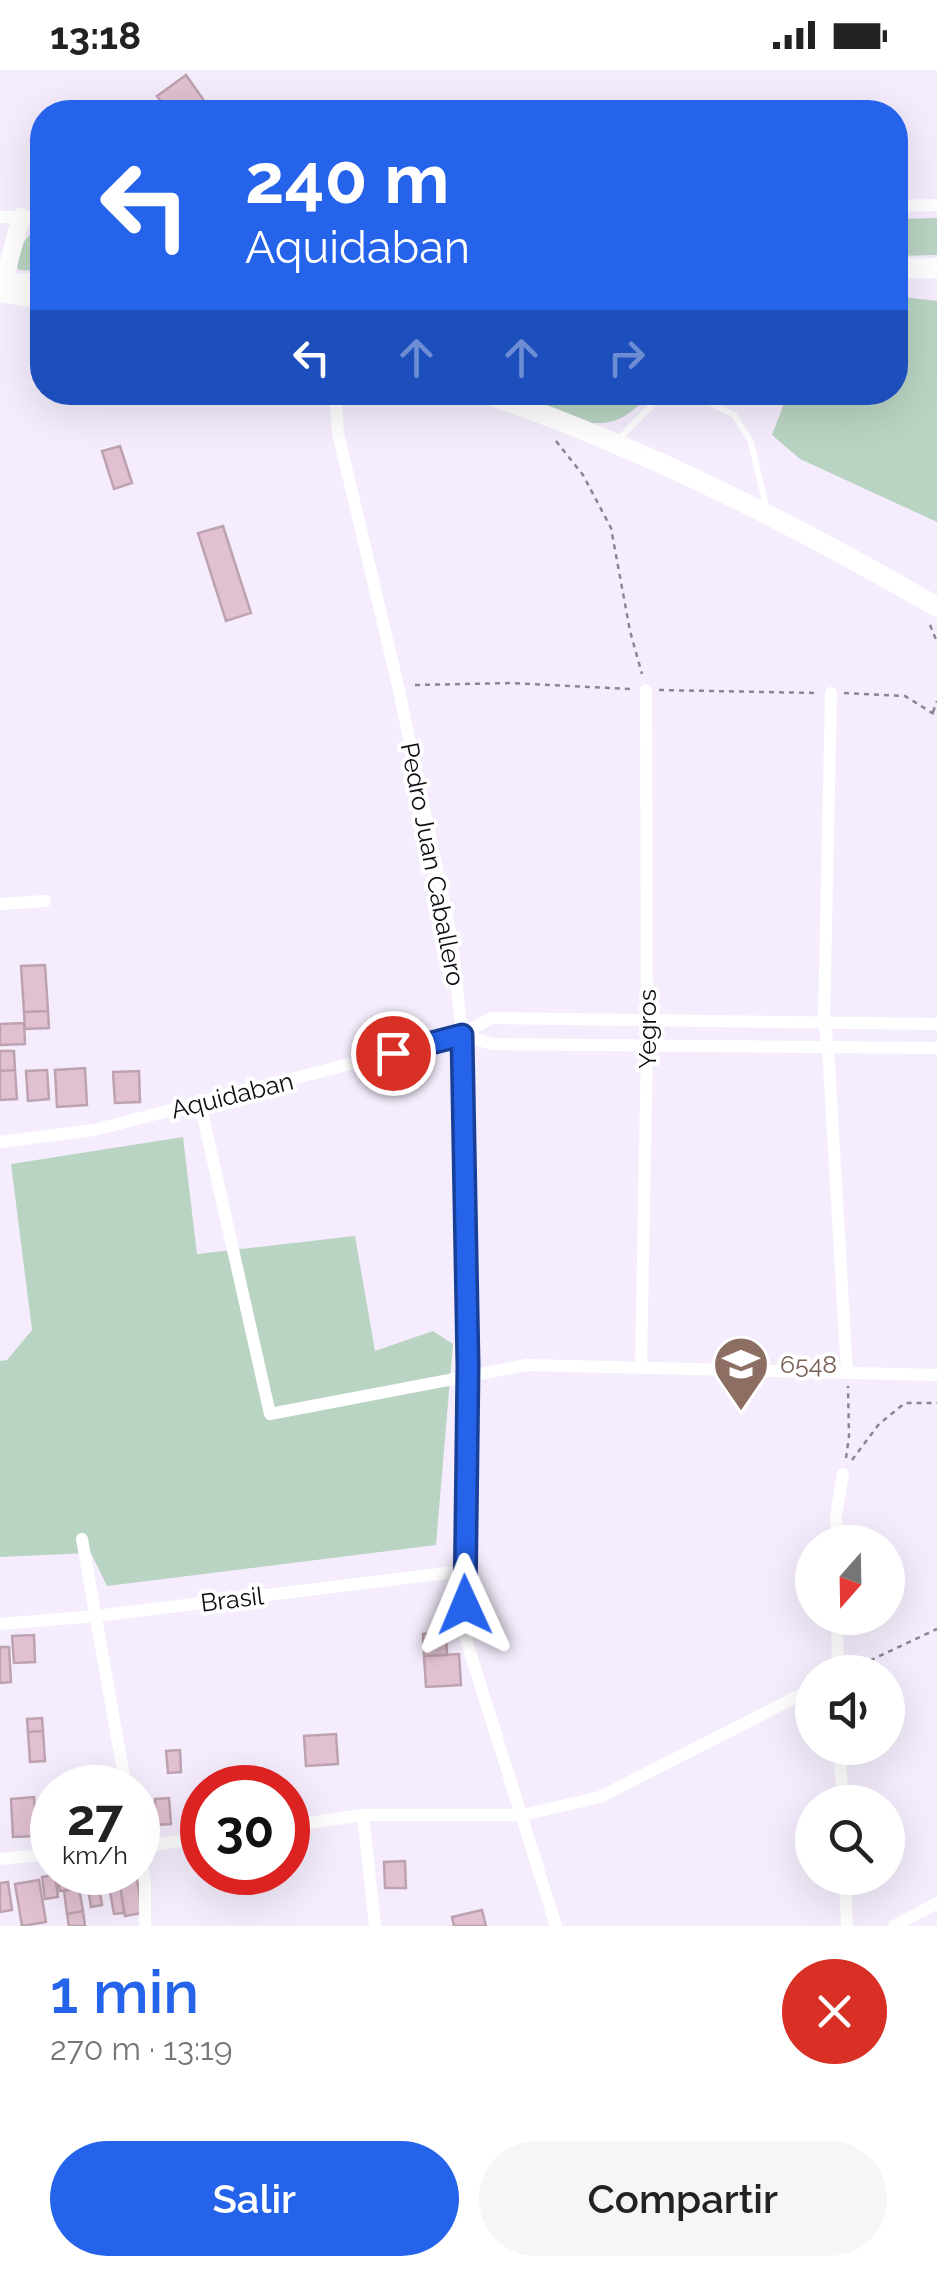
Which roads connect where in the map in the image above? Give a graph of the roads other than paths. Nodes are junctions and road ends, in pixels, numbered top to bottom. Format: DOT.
graph roads {
  1 [pos="937,205"];
  2 [pos="908,206"];
  3 [pos="21,217"];
  4 [pos="30,217"];
  5 [pos="0,218"];
  6 [pos="937,268"];
  7 [pos="908,269"];
  8 [pos="30,285"];
  9 [pos="1,287"];
  10 [pos="30,295"];
  11 [pos="336,405"];
  12 [pos="516,405"];
  13 [pos="652,405"];
  14 [pos="715,405"];
  15 [pos="616,442"];
  16 [pos="767,511"];
  17 [pos="937,608"];
  18 [pos="646,690"];
  19 [pos="831,693"];
  20 [pos="45,900"];
  21 [pos="0,904"];
  22 [pos="647,1020"];
  23 [pos="824,1022"];
  24 [pos="937,1024"];
  25 [pos="462,1035"];
  26 [pos="647,1045"];
  27 [pos="828,1047"];
  28 [pos="937,1048"];
  29 [pos="200,1103"];
  30 [pos="0,1142"];
  31 [pos="641,1367"];
  32 [pos="847,1373"];
  33 [pos="937,1375"];
  34 [pos="468,1377"];
  35 [pos="843,1474"];
  36 [pos="836,1525"];
  37 [pos="82,1538"];
  38 [pos="464,1572"];
  39 [pos="96,1616"];
  40 [pos="0,1624"];
  41 [pos="795,1697"];
  42 [pos="122,1765"];
  43 [pos="363,1815"];
  44 [pos="523,1815"];
  45 [pos="310,1823"];
  46 [pos="30,1856"];
  47 [pos="0,1859"];
  48 [pos="145,1895"];
  49 [pos="846,1895"];
  50 [pos="937,1903"];
  51 [pos="145,1926"];
  52 [pos="375,1926"];
  53 [pos="556,1926"];
  54 [pos="847,1926"];
  55 [pos="894,1926"];
  1 -- 2 [label="street"];
  3 -- 4 [label="street"];
  3 -- 5 [label="street"];
  3 -- 9 [label="main road"];
  6 -- 7 [label="main road"];
  8 -- 9 [label="main road"];
  9 -- 10 [label="main road"];
  11 -- 25 [label="street, Pedro Juan Caballero"];
  12 -- 15 [label="main road"];
  13 -- 15 [label="lane"];
  14 -- 16 [label="lane"];
  15 -- 16 [label="main road"];
  16 -- 17 [label="main road"];
  18 -- 22 [label="street, Yegros"];
  19 -- 23 [label="street"];
  20 -- 21 [label="street"];
  22 -- 23 [label="street, Aquidaban"];
  22 -- 25 [label="street, Aquidaban"];
  22 -- 26 [label="street, Yegros"];
  23 -- 24 [label="street, Aquidaban"];
  23 -- 27 [label="street"];
  25 -- 26 [label="street"];
  25 -- 29 [label="street, Aquidaban"];
  25 -- 34 [label="street, Pedro Juan Caballero"];
  26 -- 27 [label="street"];
  26 -- 31 [label="street, Yegros"];
  27 -- 28 [label="street"];
  27 -- 32 [label="street"];
  29 -- 30 [label="street, Aquidaban"];
  29 -- 34 [label="street"];
  31 -- 32 [label="street"];
  31 -- 34 [label="street"];
  32 -- 33 [label="street"];
  34 -- 38 [label="street, Pedro Juan Caballero"];
  35 -- 36 [label="street"];
  37 -- 39 [label="street"];
  38 -- 39 [label="street, Brasil"];
  38 -- 44 [label="street, Pedro Juan Caballero"];
  39 -- 40 [label="street, Brasil"];
  39 -- 42 [label="street"];
  41 -- 44 [label="street"];
  43 -- 44 [label="street"];
  43 -- 45 [label="street"];
  43 -- 52 [label="street"];
  44 -- 53 [label="street, Pedro Juan Caballero"];
  46 -- 47 [label="street"];
  48 -- 51 [label="street"];
  49 -- 54 [label="street"];
  50 -- 55 [label="street"];
}
